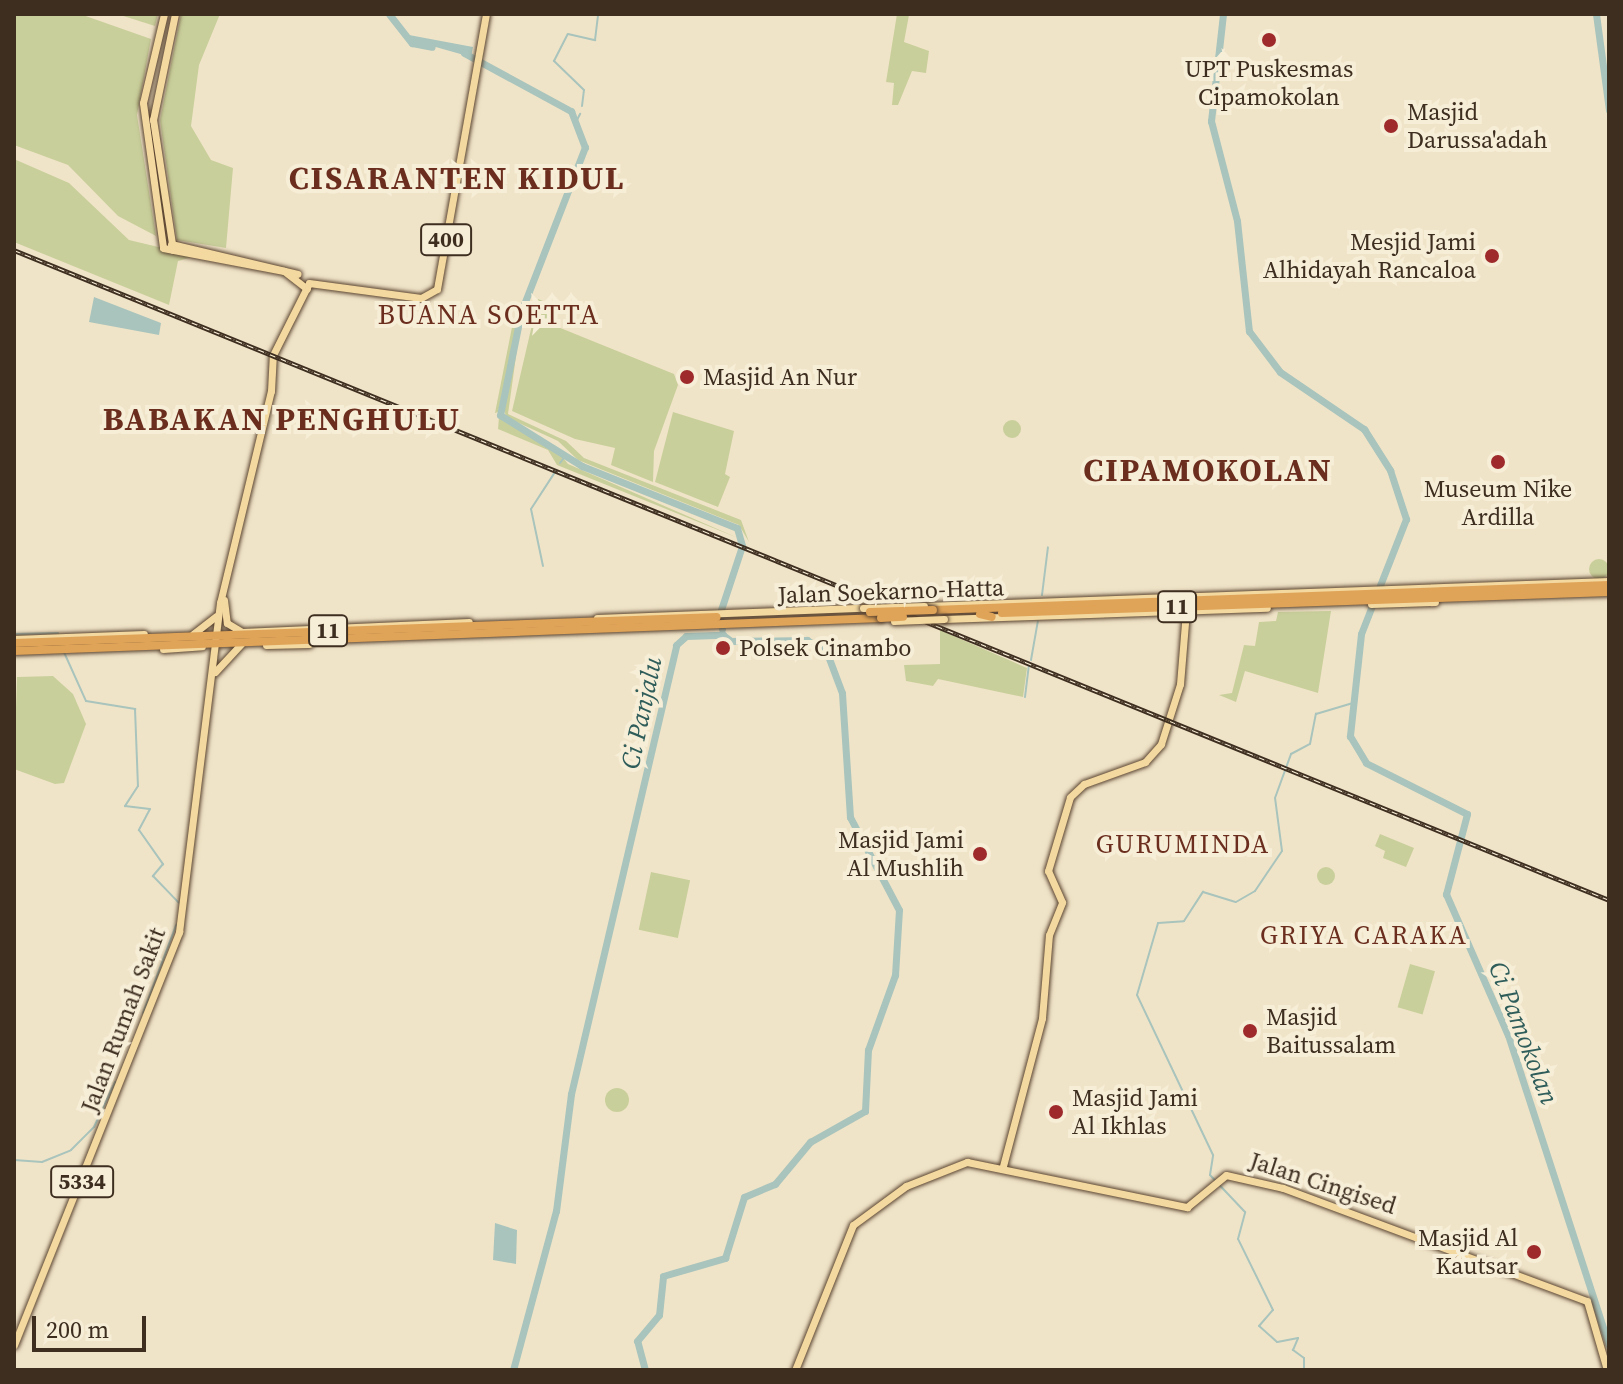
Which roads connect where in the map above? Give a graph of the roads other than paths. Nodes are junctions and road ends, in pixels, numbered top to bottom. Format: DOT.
graph roads {
  1 [pos="164,14"];
  2 [pos="175,14"];
  3 [pos="486,14"];
  4 [pos="155,137"];
  5 [pos="145,138"];
  6 [pos="173,247"];
  7 [pos="308,286"];
  8 [pos="1549,583"];
  9 [pos="1609,583"];
  10 [pos="1538,587"];
  11 [pos="1491,590"];
  12 [pos="1284,593"];
  13 [pos="1609,594"];
  14 [pos="1299,596"];
  15 [pos="1475,596"];
  16 [pos="1378,597"];
  17 [pos="1142,598"];
  18 [pos="223,599"];
  19 [pos="1127,602"];
  20 [pos="1354,605"];
  21 [pos="866,610"];
  22 [pos="1186,611"];
  23 [pos="980,614"];
  24 [pos="938,615"];
  25 [pos="992,617"];
  26 [pos="729,619"];
  27 [pos="714,620"];
  28 [pos="502,628"];
  29 [pos="599,630"];
  30 [pos="242,632"];
  31 [pos="413,632"];
  32 [pos="218,633"];
  33 [pos="193,634"];
  34 [pos="174,635"];
  35 [pos="14,641"];
  36 [pos="54,643"];
  37 [pos="214,644"];
  38 [pos="241,644"];
  39 [pos="75,647"];
  40 [pos="92,648"];
  41 [pos="192,648"];
  42 [pos="107,651"];
  43 [pos="14,652"];
  44 [pos="214,670"];
  45 [pos="1003,1166"];
  46 [pos="14,1345"];
  47 [pos="795,1370"];
  48 [pos="1607,1370"];
  1 -- 5 [label="main road"];
  2 -- 4 [label="main road"];
  3 -- 7 [label="main road, 400"];
  4 -- 5 [label="main road"];
  4 -- 6 [label="main road"];
  5 -- 6 [label="main road"];
  6 -- 7 [label="main road"];
  7 -- 18 [label="main road, Jalan Rumah Sakit"];
  8 -- 9 [label="main road, Jalan Soekarno-Hatta"];
  8 -- 10 [label="highway"];
  8 -- 11 [label="main road, Jalan Soekarno-Hatta"];
  9 -- 10 [label="highway, Jalan Soekarno-Hatta / 11"];
  10 -- 11 [label="highway, Jalan Soekarno-Hatta / 11"];
  11 -- 13 [label="highway, Jalan Soekarno-Hatta / 11"];
  11 -- 15 [label="highway, Jalan Soekarno-Hatta / 11"];
  11 -- 16 [label="main road, Jalan Soekarno-Hatta"];
  12 -- 14 [label="highway"];
  12 -- 16 [label="main road"];
  12 -- 17 [label="main road, Jalan Soekarno-Hatta"];
  13 -- 15 [label="main road, Jalan Soekarno-Hatta"];
  14 -- 16 [label="highway, Jalan Soekarno-Hatta / 11"];
  14 -- 19 [label="highway, Jalan Soekarno-Hatta / 11"];
  15 -- 16 [label="highway, Jalan Soekarno-Hatta / 11"];
  16 -- 20 [label="highway"];
  16 -- 23 [label="highway, Jalan Soekarno-Hatta / 11"];
  17 -- 19 [label="highway"];
  17 -- 21 [label="main road, Jalan Soekarno-Hatta, bridge"];
  18 -- 30 [label="main road"];
  18 -- 32 [label="main road, Jalan Rumah Sakit"];
  18 -- 33 [label="main road"];
  19 -- 24 [label="highway, Jalan Soekarno-Hatta / 11"];
  20 -- 22 [label="main road"];
  21 -- 24 [label="highway, Jalan Soekarno-Hatta / 11, bridge"];
  21 -- 26 [label="highway, Jalan Soekarno-Hatta / 11"];
  22 -- 25 [label="main road"];
  22 -- 45 [label="main road"];
  23 -- 24 [label="highway, Jalan Soekarno-Hatta / 11"];
  23 -- 25 [label="highway"];
  24 -- 25 [label="main road"];
  24 -- 26 [label="highway, Jalan Soekarno-Hatta / 11, bridge"];
  26 -- 27 [label="highway, Jalan Soekarno-Hatta / 11"];
  27 -- 28 [label="highway, Jalan Soekarno-Hatta / 11"];
  27 -- 29 [label="highway, Jalan Soekarno-Hatta / 11"];
  27 -- 29 [label="main road, Jalan Soekarno-Hatta"];
  28 -- 29 [label="highway, Jalan Soekarno-Hatta / 11"];
  28 -- 31 [label="main road"];
  28 -- 31 [label="main road"];
  28 -- 31 [label="highway, Jalan Soekarno-Hatta / 11"];
  30 -- 31 [label="highway, Jalan Soekarno-Hatta / 11"];
  30 -- 32 [label="highway, Jalan Soekarno-Hatta / 11"];
  31 -- 38 [label="highway, Jalan Soekarno-Hatta / 11"];
  32 -- 33 [label="highway, Jalan Soekarno-Hatta / 11"];
  32 -- 37 [label="main road, Jalan Rumah Sakit"];
  33 -- 34 [label="highway, Jalan Soekarno-Hatta / 11"];
  34 -- 36 [label="main road, Jalan Soekarno-Hatta"];
  34 -- 39 [label="highway, Jalan Soekarno-Hatta / 11"];
  35 -- 36 [label="highway, Jalan Soekarno-Hatta / 11"];
  36 -- 39 [label="highway, Jalan Soekarno-Hatta / 11"];
  36 -- 43 [label="highway, Jalan Soekarno-Hatta / 11"];
  37 -- 38 [label="highway, Jalan Soekarno-Hatta / 11"];
  37 -- 40 [label="highway, Jalan Soekarno-Hatta / 11"];
  37 -- 41 [label="main road, Jalan Soekarno-Hatta"];
  37 -- 44 [label="main road, Jalan Rumah Sakit / 5334"];
  38 -- 44 [label="main road"];
  39 -- 40 [label="highway, Jalan Soekarno-Hatta / 11"];
  39 -- 42 [label="main road, Jalan Soekarno-Hatta"];
  40 -- 42 [label="highway"];
  41 -- 42 [label="main road, Jalan Soekarno-Hatta"];
  41 -- 44 [label="main road"];
  44 -- 46 [label="main road, Jalan Rumah Sakit / 5334"];
  45 -- 47 [label="main road"];
  45 -- 48 [label="main road, Jalan Cingised"];
}
